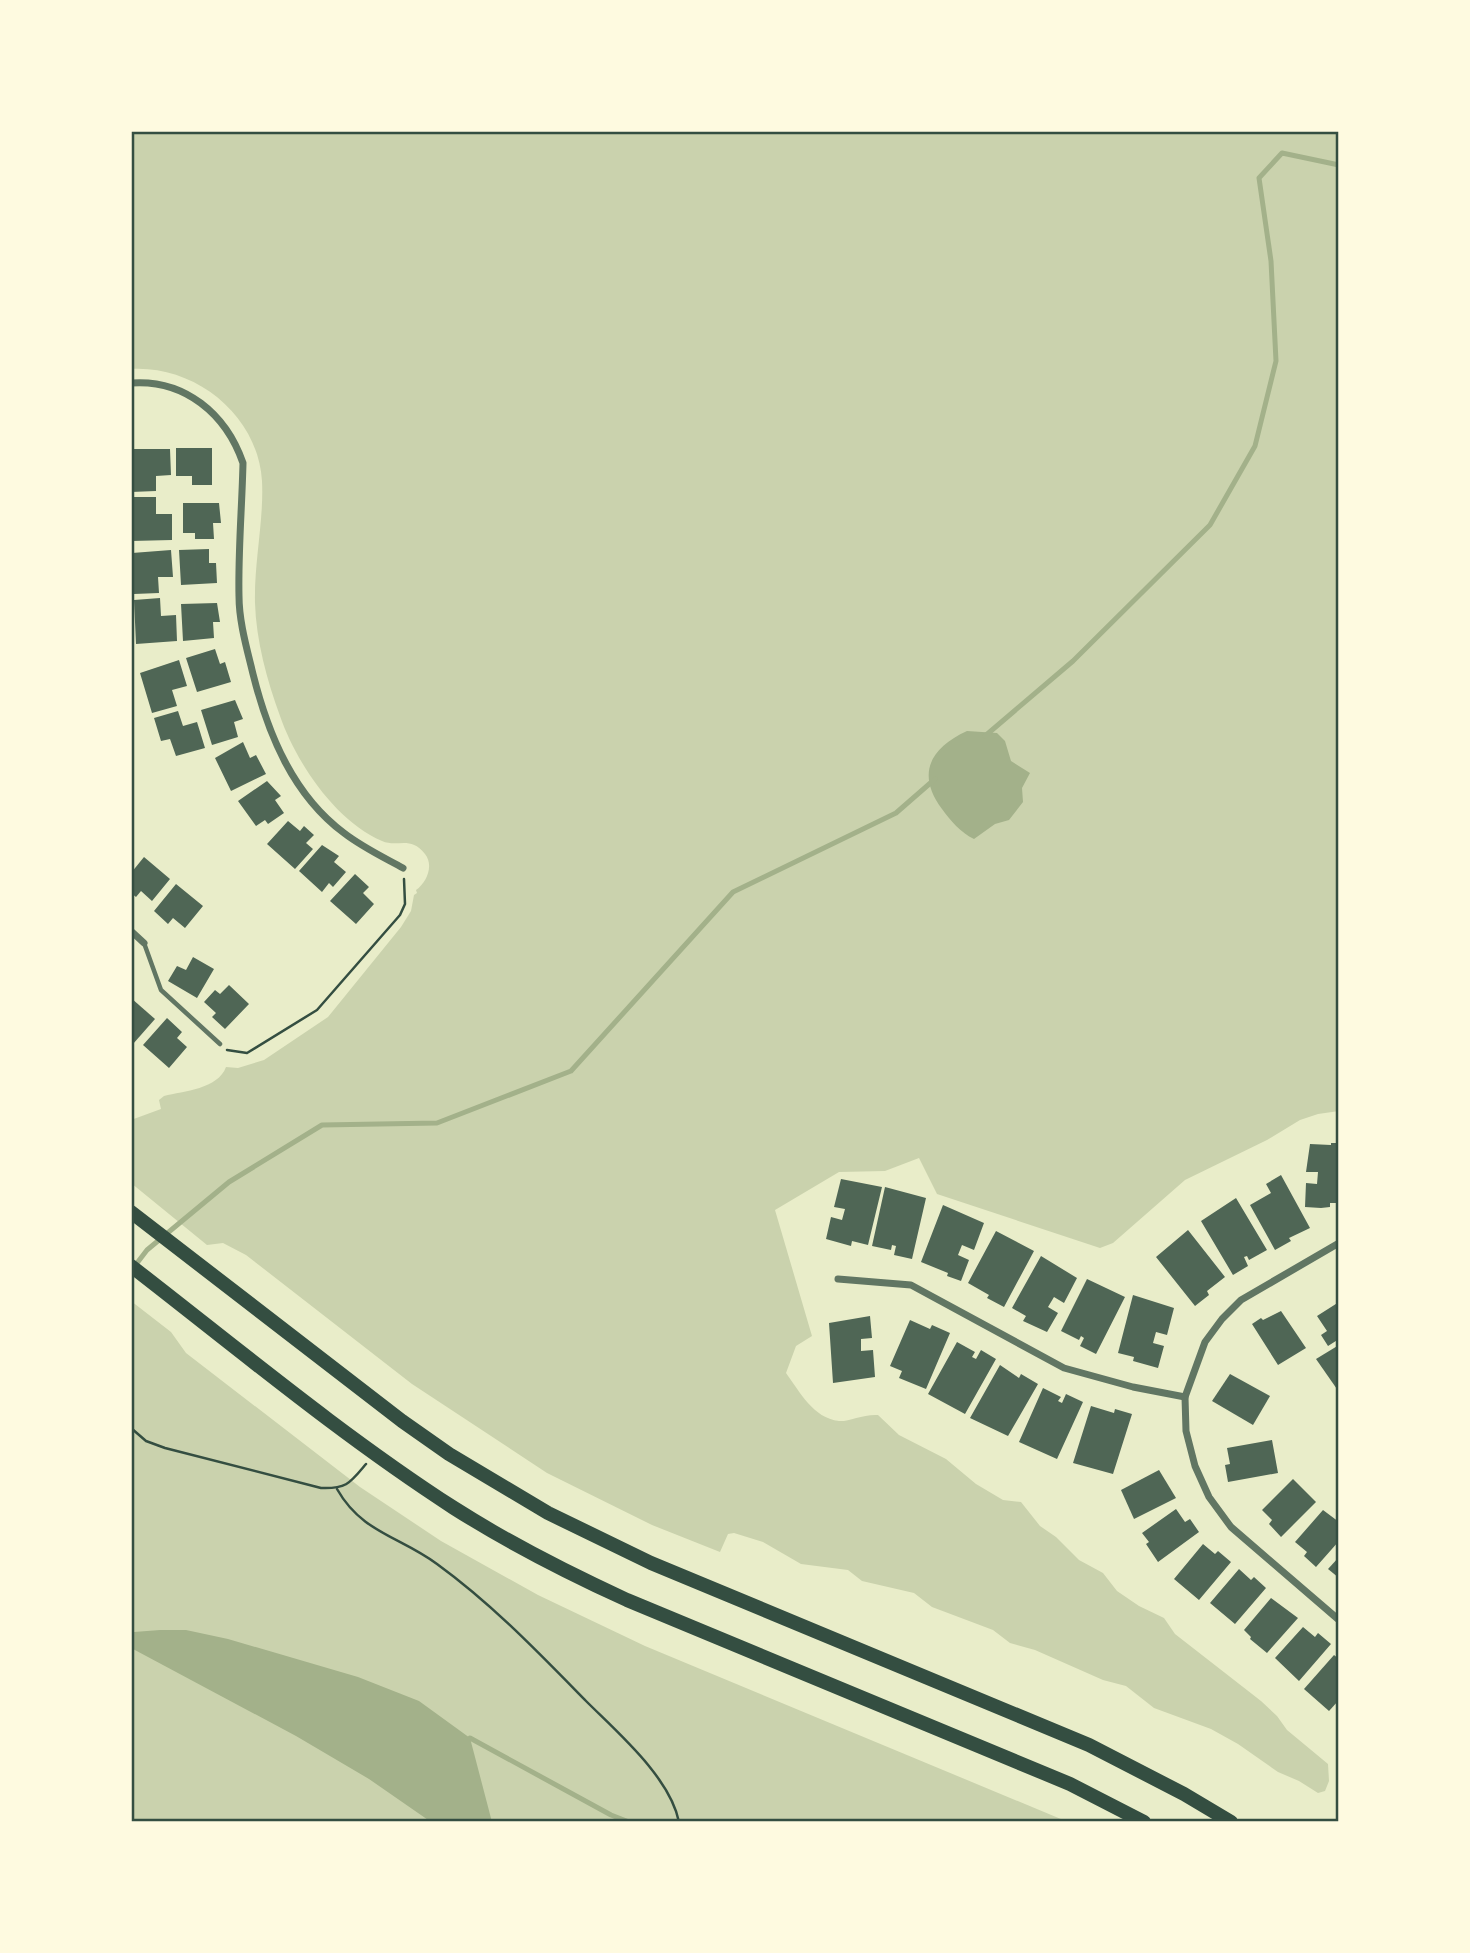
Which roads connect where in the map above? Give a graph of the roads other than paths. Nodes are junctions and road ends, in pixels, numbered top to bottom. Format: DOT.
graph roads {
  1 [pos="131,383"];
  2 [pos="403,869"];
  3 [pos="131,932"];
  4 [pos="144,943"];
  5 [pos="220,1044"];
  6 [pos="131,1212"];
  7 [pos="1339,1243"];
  8 [pos="131,1266"];
  9 [pos="838,1279"];
  10 [pos="1185,1397"];
  11 [pos="1339,1620"];
  12 [pos="1144,1822"];
  13 [pos="1231,1822"];
  1 -- 2 [label="street"];
  3 -- 4 [label="street"];
  4 -- 5 [label="lane"];
  6 -- 13 [label="main road"];
  7 -- 10 [label="street"];
  8 -- 12 [label="main road"];
  9 -- 10 [label="street"];
  10 -- 11 [label="street"];
}
